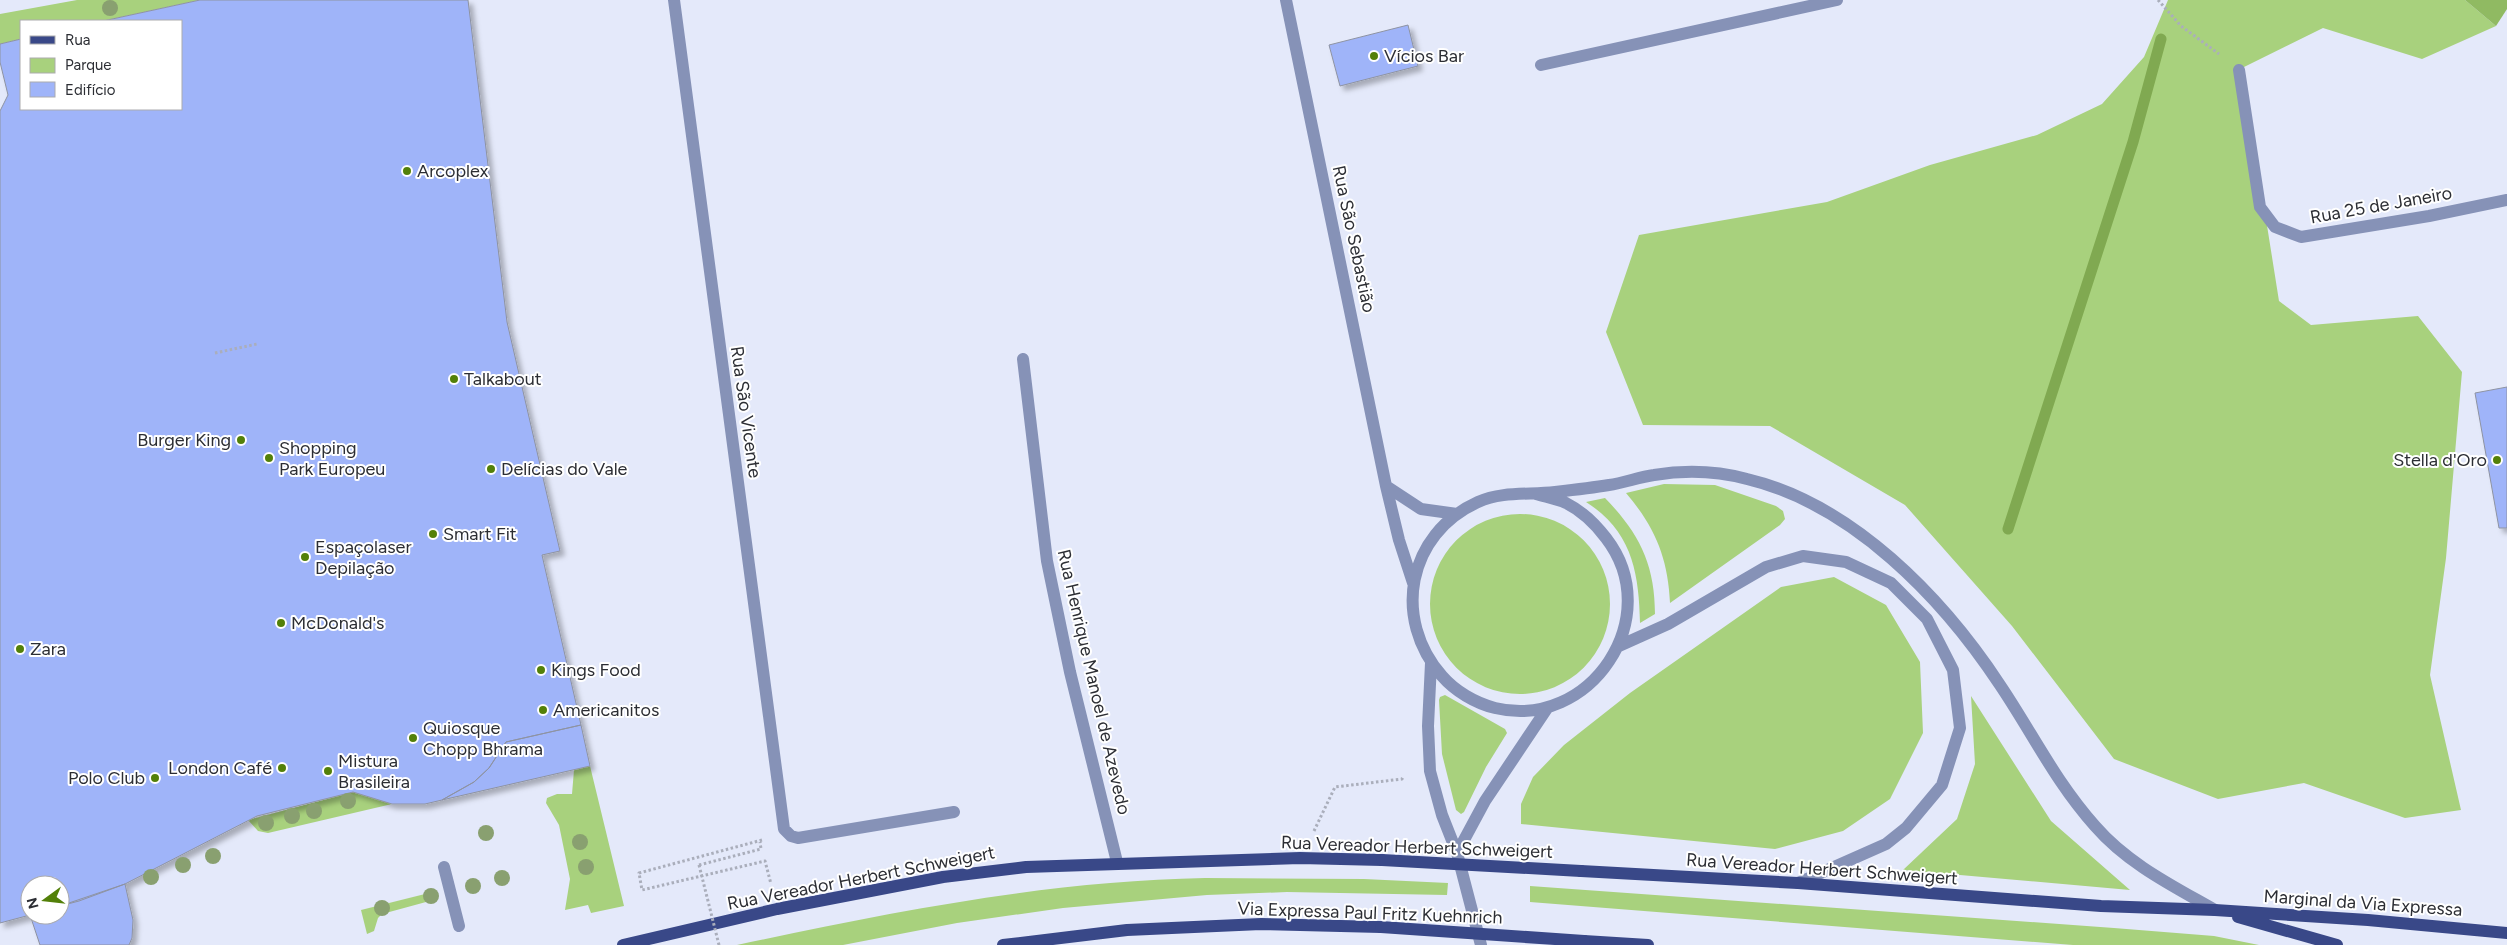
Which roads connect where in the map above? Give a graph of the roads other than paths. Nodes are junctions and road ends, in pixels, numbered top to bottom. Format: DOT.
graph roads {
  1 [pos="674,0"];
  2 [pos="1286,0"];
  3 [pos="1837,0"];
  4 [pos="1541,65"];
  5 [pos="2240,70"];
  6 [pos="2507,200"];
  7 [pos="1023,359"];
  8 [pos="1386,486"];
  9 [pos="1536,494"];
  10 [pos="1457,514"];
  11 [pos="1413,583"];
  12 [pos="1619,646"];
  13 [pos="1431,663"];
  14 [pos="1548,707"];
  15 [pos="954,812"];
  16 [pos="1457,853"];
  17 [pos="1117,862"];
  18 [pos="444,867"];
  19 [pos="1798,883"];
  20 [pos="2215,910"];
  21 [pos="459,926"];
  22 [pos="2507,933"];
  23 [pos="623,945"];
  24 [pos="1003,945"];
  25 [pos="1481,945"];
  26 [pos="1648,945"];
  27 [pos="2337,945"];
  1 -- 15 [label="street, Rua São Vicente"];
  2 -- 8 [label="street, Rua São Sebastião"];
  3 -- 4 [label="street"];
  5 -- 6 [label="street, Rua 25 de Janeiro"];
  7 -- 17 [label="street, Rua Henrique Manoel de Azevedo"];
  8 -- 10 [label="street"];
  8 -- 11 [label="street, Rua São Sebastião"];
  9 -- 10 [label="street"];
  9 -- 12 [label="street"];
  9 -- 20 [label="street"];
  10 -- 11 [label="street"];
  11 -- 13 [label="street"];
  12 -- 14 [label="street"];
  12 -- 19 [label="street"];
  13 -- 14 [label="street"];
  13 -- 16 [label="street"];
  14 -- 16 [label="street"];
  16 -- 25 [label="street"];
  17 -- 19 [label="main road, Rua Vereador Herbert Schweigert, bridge"];
  17 -- 23 [label="main road, Rua Vereador Herbert Schweigert"];
  18 -- 21 [label="street"];
  19 -- 20 [label="main road, Rua Vereador Herbert Schweigert"];
  20 -- 22 [label="main road, Marginal da Via Expressa"];
  20 -- 27 [label="main road"];
  24 -- 26 [label="main road, Via Expressa Paul Fritz Kuehnrich, bridge"];
}
